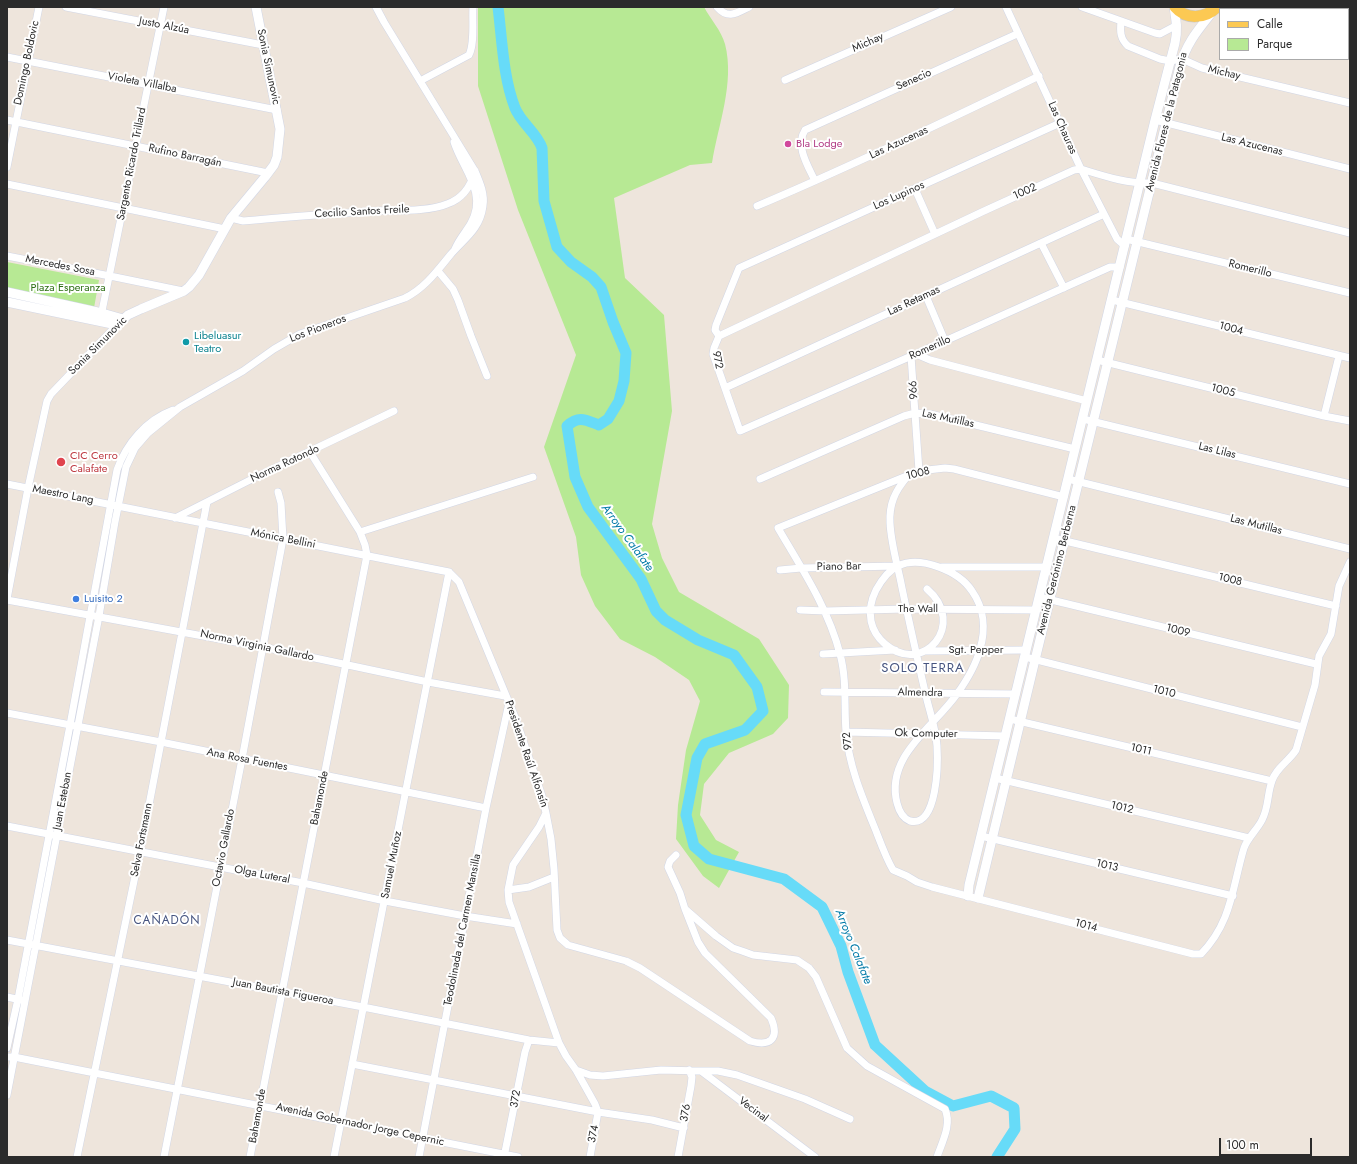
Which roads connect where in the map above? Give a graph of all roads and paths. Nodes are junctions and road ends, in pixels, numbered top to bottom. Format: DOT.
graph roads {
  1 [pos="39,7"];
  2 [pos="66,7"];
  3 [pos="164,7"];
  4 [pos="256,7"];
  5 [pos="376,7"];
  6 [pos="473,7"];
  7 [pos="718,7"];
  8 [pos="749,7"];
  9 [pos="950,7"];
  10 [pos="1006,7"];
  11 [pos="1082,7"];
  12 [pos="1174,7"];
  13 [pos="1215,9"];
  14 [pos="1121,21"];
  15 [pos="160,25"];
  16 [pos="1177,25"];
  17 [pos="1017,34"];
  18 [pos="263,45"];
  19 [pos="7,57"];
  20 [pos="1182,59"];
  21 [pos="27,61"];
  22 [pos="1170,61"];
  23 [pos="1039,76"];
  24 [pos="420,80"];
  25 [pos="785,80"];
  26 [pos="148,84"];
  27 [pos="1350,103"];
  28 [pos="277,110"];
  29 [pos="7,120"];
  30 [pos="1155,120"];
  31 [pos="15,122"];
  32 [pos="1060,123"];
  33 [pos="1166,123"];
  34 [pos="452,135"];
  35 [pos="135,146"];
  36 [pos="7,166"];
  37 [pos="1081,169"];
  38 [pos="1350,170"];
  39 [pos="475,171"];
  40 [pos="268,173"];
  41 [pos="472,180"];
  42 [pos="815,181"];
  43 [pos="1140,183"];
  44 [pos="1152,183"];
  45 [pos="7,184"];
  46 [pos="915,189"];
  47 [pos="757,206"];
  48 [pos="123,208"];
  49 [pos="1104,214"];
  50 [pos="231,218"];
  51 [pos="225,229"];
  52 [pos="1350,233"];
  53 [pos="935,234"];
  54 [pos="1138,241"];
  55 [pos="1126,242"];
  56 [pos="1040,243"];
  57 [pos="453,253"];
  58 [pos="7,256"];
  59 [pos="1120,267"];
  60 [pos="738,268"];
  61 [pos="438,271"];
  62 [pos="110,276"];
  63 [pos="1064,288"];
  64 [pos="184,291"];
  65 [pos="7,292"];
  66 [pos="1350,293"];
  67 [pos="926,296"];
  68 [pos="1112,300"];
  69 [pos="7,302"];
  70 [pos="1123,303"];
  71 [pos="101,317"];
  72 [pos="120,322"];
  73 [pos="719,336"];
  74 [pos="945,341"];
  75 [pos="914,355"];
  76 [pos="1339,356"];
  77 [pos="1350,358"];
  78 [pos="1097,360"];
  79 [pos="1108,363"];
  80 [pos="487,376"];
  81 [pos="725,388"];
  82 [pos="1087,401"];
  83 [pos="180,407"];
  84 [pos="394,411"];
  85 [pos="915,413"];
  86 [pos="1324,416"];
  87 [pos="1083,419"];
  88 [pos="1350,421"];
  89 [pos="1094,422"];
  90 [pos="740,431"];
  91 [pos="1075,449"];
  92 [pos="310,452"];
  93 [pos="919,471"];
  94 [pos="908,475"];
  95 [pos="533,477"];
  96 [pos="760,479"];
  97 [pos="1068,479"];
  98 [pos="1079,482"];
  99 [pos="7,484"];
  100 [pos="1350,484"];
  101 [pos="28,488"];
  102 [pos="278,492"];
  103 [pos="1064,497"];
  104 [pos="207,502"];
  105 [pos="110,505"];
  106 [pos="118,506"];
  107 [pos="175,518"];
  108 [pos="203,523"];
  109 [pos="778,528"];
  110 [pos="360,532"];
  111 [pos="1054,538"];
  112 [pos="283,539"];
  113 [pos="1065,541"];
  114 [pos="1350,549"];
  115 [pos="367,555"];
  116 [pos="1350,562"];
  117 [pos="898,566"];
  118 [pos="938,567"];
  119 [pos="1047,567"];
  120 [pos="801,568"];
  121 [pos="780,570"];
  122 [pos="449,572"];
  123 [pos="927,590"];
  124 [pos="1039,597"];
  125 [pos="7,599"];
  126 [pos="1050,599"];
  127 [pos="1336,606"];
  128 [pos="870,609"];
  129 [pos="906,609"];
  130 [pos="941,609"];
  131 [pos="981,609"];
  132 [pos="800,610"];
  133 [pos="1036,610"];
  134 [pos="825,611"];
  135 [pos="91,615"];
  136 [pos="99,616"];
  137 [pos="183,632"];
  138 [pos="263,647"];
  139 [pos="896,650"];
  140 [pos="926,650"];
  141 [pos="980,650"];
  142 [pos="840,652"];
  143 [pos="823,654"];
  144 [pos="917,654"];
  145 [pos="1026,654"];
  146 [pos="1035,660"];
  147 [pos="1316,664"];
  148 [pos="345,665"];
  149 [pos="428,682"];
  150 [pos="824,692"];
  151 [pos="846,693"];
  152 [pos="926,693"];
  153 [pos="958,693"];
  154 [pos="1016,694"];
  155 [pos="507,699"];
  156 [pos="7,713"];
  157 [pos="1010,719"];
  158 [pos="1020,721"];
  159 [pos="933,723"];
  160 [pos="74,726"];
  161 [pos="1302,727"];
  162 [pos="846,732"];
  163 [pos="923,734"];
  164 [pos="935,734"];
  165 [pos="1006,736"];
  166 [pos="161,742"];
  167 [pos="242,759"];
  168 [pos="324,776"];
  169 [pos="995,778"];
  170 [pos="1006,781"];
  171 [pos="1272,781"];
  172 [pos="406,792"];
  173 [pos="486,808"];
  174 [pos="546,813"];
  175 [pos="7,826"];
  176 [pos="53,835"];
  177 [pos="981,836"];
  178 [pos="1249,838"];
  179 [pos="992,839"];
  180 [pos="140,852"];
  181 [pos="676,856"];
  182 [pos="220,867"];
  183 [pos="554,877"];
  184 [pos="303,883"];
  185 [pos="508,890"];
  186 [pos="968,896"];
  187 [pos="1233,896"];
  188 [pos="978,898"];
  189 [pos="385,901"];
  190 [pos="685,909"];
  191 [pos="465,916"];
  192 [pos="517,924"];
  193 [pos="7,940"];
  194 [pos="32,945"];
  195 [pos="117,960"];
  196 [pos="199,976"];
  197 [pos="281,992"];
  198 [pos="7,997"];
  199 [pos="21,1000"];
  200 [pos="363,1007"];
  201 [pos="445,1024"];
  202 [pos="529,1040"];
  203 [pos="559,1043"];
  204 [pos="7,1049"];
  205 [pos="11,1057"];
  206 [pos="352,1064"];
  207 [pos="576,1070"];
  208 [pos="689,1070"];
  209 [pos="701,1070"];
  210 [pos="94,1072"];
  211 [pos="434,1080"];
  212 [pos="177,1089"];
  213 [pos="7,1095"];
  214 [pos="516,1095"];
  215 [pos="260,1104"];
  216 [pos="598,1112"];
  217 [pos="850,1119"];
  218 [pos="341,1122"];
  219 [pos="684,1128"];
  220 [pos="422,1138"];
  221 [pos="505,1156"];
  222 [pos="77,1157"];
  223 [pos="164,1157"];
  224 [pos="250,1157"];
  225 [pos="334,1157"];
  226 [pos="419,1157"];
  227 [pos="518,1157"];
  228 [pos="590,1157"];
  229 [pos="678,1157"];
  230 [pos="815,1157"];
  231 [pos="937,1157"];
  1 -- 21 [label="street, Domingo Boldovic"];
  2 -- 15 [label="street, Justo Alzúa"];
  3 -- 15 [label="street, Sargento Ricardo Trillard"];
  4 -- 18 [label="street, Sonia Simunovic"];
  5 -- 24 [label="street, Los Pioneros"];
  6 -- 24 [label="street"];
  7 -- 8 [label="street"];
  9 -- 25 [label="street, Michay"];
  10 -- 17 [label="street, Las Chauras"];
  11 -- 14 [label="street"];
  12 -- 13 [label="main road"];
  12 -- 16 [label="street, Avenida Flores de la Patagonia"];
  13 -- 20 [label="street, Avenida Flores de la Patagonia"];
  14 -- 16 [label="street"];
  14 -- 22 [label="street"];
  15 -- 18 [label="street, Justo Alzúa"];
  15 -- 26 [label="street, Sargento Ricardo Trillard"];
  16 -- 22 [label="street, Avenida Flores de la Patagonia"];
  17 -- 23 [label="street, Las Chauras"];
  17 -- 42 [label="street, Senecio"];
  18 -- 28 [label="street, Sonia Simunovic"];
  19 -- 21 [label="street, Violeta Villalba"];
  20 -- 22 [label="street"];
  20 -- 27 [label="street, Michay"];
  20 -- 33 [label="street, Avenida Flores de la Patagonia"];
  21 -- 26 [label="street, Violeta Villalba"];
  21 -- 31 [label="street, Domingo Boldovic"];
  22 -- 30 [label="street, Avenida Flores de la Patagonia"];
  23 -- 32 [label="street, Las Chauras"];
  23 -- 42 [label="street, Las Azucenas"];
  24 -- 34 [label="street, Los Pioneros"];
  26 -- 28 [label="street, Violeta Villalba"];
  26 -- 35 [label="street, Sargento Ricardo Trillard"];
  28 -- 40 [label="street, Sonia Simunovic"];
  29 -- 31 [label="street, Rufino Barragán"];
  30 -- 33 [label="street, Las Azucenas"];
  30 -- 43 [label="street, Avenida Flores de la Patagonia"];
  31 -- 35 [label="street, Rufino Barragán"];
  31 -- 36 [label="street, Domingo Boldovic"];
  32 -- 37 [label="street, Las Chauras"];
  32 -- 46 [label="street, Los Lupinos"];
  33 -- 38 [label="street, Las Azucenas"];
  33 -- 44 [label="street, Avenida Flores de la Patagonia"];
  34 -- 39 [label="street, Los Pioneros"];
  34 -- 41 [label="street, Los Pioneros"];
  35 -- 40 [label="street, Rufino Barragán"];
  35 -- 48 [label="street, Sargento Ricardo Trillard"];
  37 -- 43 [label="street"];
  37 -- 49 [label="street, Las Chauras"];
  37 -- 53 [label="street, 1002"];
  39 -- 41 [label="street, Cecilio Santos Freile"];
  39 -- 57 [label="street, Los Pioneros"];
  40 -- 50 [label="street, Sonia Simunovic"];
  41 -- 50 [label="street, Cecilio Santos Freile"];
  41 -- 57 [label="street, Los Pioneros"];
  42 -- 47 [label="street, Las Azucenas"];
  43 -- 44 [label="street"];
  43 -- 55 [label="street, Avenida Flores de la Patagonia"];
  44 -- 52 [label="street"];
  44 -- 54 [label="street, Avenida Flores de la Patagonia"];
  45 -- 48 [label="street"];
  46 -- 53 [label="street"];
  46 -- 60 [label="street, Los Lupinos"];
  48 -- 51 [label="street"];
  48 -- 62 [label="street, Sargento Ricardo Trillard"];
  49 -- 55 [label="street, Las Chauras"];
  49 -- 56 [label="street, Las Retamas"];
  50 -- 51 [label="street, Sonia Simunovic"];
  51 -- 64 [label="street, Sonia Simunovic"];
  53 -- 73 [label="street, 1002"];
  54 -- 55 [label="street, Romerillo"];
  54 -- 66 [label="street, Romerillo"];
  54 -- 70 [label="street, Avenida Gerónimo Berberna"];
  55 -- 59 [label="street, Avenida Gerónimo Berberna"];
  56 -- 63 [label="street"];
  56 -- 67 [label="street, Las Retamas"];
  57 -- 61 [label="street, Los Pioneros"];
  58 -- 62 [label="street, Mercedes Sosa"];
  59 -- 63 [label="street, Romerillo"];
  59 -- 68 [label="street, Avenida Gerónimo Berberna"];
  60 -- 73 [label="street, 972"];
  61 -- 80 [label="street"];
  61 -- 83 [label="street, Los Pioneros"];
  62 -- 64 [label="street, Mercedes Sosa"];
  62 -- 71 [label="street, Sargento Ricardo Trillard"];
  63 -- 74 [label="street, Romerillo"];
  64 -- 72 [label="street, Sonia Simunovic"];
  65 -- 71 [label="street"];
  67 -- 74 [label="street"];
  67 -- 81 [label="street, Las Retamas"];
  68 -- 70 [label="street, 1004"];
  68 -- 78 [label="street, Avenida Gerónimo Berberna"];
  69 -- 71 [label="street"];
  70 -- 76 [label="street, 1004"];
  70 -- 79 [label="street, Avenida Gerónimo Berberna"];
  71 -- 72 [label="street"];
  72 -- 101 [label="street, Sonia Simunovic"];
  73 -- 81 [label="street, 972"];
  74 -- 75 [label="street, Romerillo"];
  75 -- 82 [label="street"];
  75 -- 85 [label="street, 966"];
  75 -- 90 [label="street, Romerillo"];
  76 -- 77 [label="street, 1004"];
  76 -- 86 [label="street"];
  78 -- 79 [label="street, 1005"];
  78 -- 82 [label="street, Avenida Gerónimo Berberna"];
  79 -- 86 [label="street, 1005"];
  79 -- 89 [label="street, Avenida Gerónimo Berberna"];
  81 -- 90 [label="street, 972"];
  82 -- 87 [label="street, Avenida Gerónimo Berberna"];
  83 -- 105 [label="street, Los Pioneros"];
  83 -- 106 [label="street, Los Pioneros"];
  84 -- 92 [label="street, Norma Rotondo"];
  85 -- 91 [label="street, Las Mutillas"];
  85 -- 93 [label="street, 966"];
  85 -- 96 [label="street, Las Mutillas"];
  86 -- 88 [label="street, 1005"];
  87 -- 89 [label="street, Las Lilas"];
  87 -- 91 [label="street, Avenida Gerónimo Berberna"];
  89 -- 98 [label="street, Avenida Gerónimo Berberna"];
  89 -- 100 [label="street, Las Lilas"];
  91 -- 97 [label="street, Avenida Gerónimo Berberna"];
  92 -- 104 [label="street, Norma Rotondo"];
  92 -- 110 [label="street, Bahamonde"];
  93 -- 94 [label="street, 1008"];
  93 -- 103 [label="street, 1008"];
  94 -- 109 [label="street, 1008"];
  94 -- 117 [label="street"];
  95 -- 110 [label="street"];
  97 -- 98 [label="street, Las Mutillas"];
  97 -- 103 [label="street, Avenida Gerónimo Berberna"];
  98 -- 113 [label="street, Avenida Gerónimo Berberna"];
  98 -- 114 [label="street, Las Mutillas"];
  99 -- 101 [label="street, Maestro Lang"];
  101 -- 105 [label="street, Maestro Lang"];
  101 -- 125 [label="street, Sonia Simunovic"];
  102 -- 112 [label="street, Octavio Gallardo"];
  103 -- 111 [label="street, Avenida Gerónimo Berberna"];
  104 -- 107 [label="street, Norma Rotondo"];
  104 -- 108 [label="street, Selva Fortsmann"];
  105 -- 106 [label="street, Maestro Lang"];
  105 -- 135 [label="street, Juan Esteban"];
  106 -- 107 [label="street, Mónica Bellini"];
  106 -- 136 [label="street, Juan Esteban"];
  107 -- 108 [label="street, Mónica Bellini"];
  108 -- 112 [label="street, Mónica Bellini"];
  108 -- 137 [label="street, Selva Fortsmann"];
  109 -- 120 [label="street, 972"];
  110 -- 115 [label="street, Bahamonde"];
  111 -- 113 [label="street, 1008"];
  111 -- 119 [label="street, Avenida Gerónimo Berberna"];
  112 -- 115 [label="street, Mónica Bellini"];
  112 -- 138 [label="street, Octavio Gallardo"];
  113 -- 126 [label="street, Avenida Gerónimo Berberna"];
  113 -- 127 [label="street, 1008"];
  115 -- 122 [label="street, Mónica Bellini"];
  115 -- 148 [label="street, Bahamonde"];
  116 -- 127 [label="street"];
  117 -- 118 [label="street, Piano Bar"];
  117 -- 120 [label="street, Piano Bar"];
  117 -- 128 [label="street"];
  117 -- 129 [label="street"];
  118 -- 119 [label="street"];
  118 -- 131 [label="street"];
  119 -- 124 [label="street, Avenida Gerónimo Berberna"];
  120 -- 121 [label="street, Piano Bar"];
  120 -- 134 [label="street, 972"];
  122 -- 149 [label="street, Samuel Muñoz"];
  122 -- 155 [label="street, Presidente Raúl Alfonsín"];
  123 -- 130 [label="street"];
  124 -- 126 [label="street, 1009"];
  124 -- 133 [label="street, Avenida Gerónimo Berberna"];
  125 -- 135 [label="street, Norma Virginia Gallardo"];
  126 -- 146 [label="street, Avenida Gerónimo Berberna"];
  126 -- 147 [label="street, 1009"];
  127 -- 147 [label="street"];
  128 -- 129 [label="street, The Wall"];
  128 -- 134 [label="street, The Wall"];
  128 -- 139 [label="street"];
  129 -- 130 [label="street, The Wall"];
  129 -- 144 [label="street"];
  130 -- 131 [label="street, The Wall"];
  130 -- 140 [label="street"];
  131 -- 133 [label="street, The Wall"];
  131 -- 141 [label="street"];
  132 -- 134 [label="street, The Wall"];
  133 -- 145 [label="street, Avenida Gerónimo Berberna"];
  134 -- 142 [label="street, 972"];
  135 -- 136 [label="street, Norma Virginia Gallardo"];
  135 -- 160 [label="street, Juan Esteban"];
  136 -- 137 [label="street, Norma Virginia Gallardo"];
  136 -- 160 [label="street, Juan Esteban"];
  137 -- 138 [label="street, Norma Virginia Gallardo"];
  137 -- 166 [label="street, Selva Fortsmann"];
  138 -- 148 [label="street, Norma Virginia Gallardo"];
  138 -- 167 [label="street, Octavio Gallardo"];
  139 -- 142 [label="street"];
  139 -- 144 [label="street"];
  140 -- 141 [label="street, Sgt. Pepper"];
  140 -- 144 [label="street"];
  141 -- 145 [label="street, Sgt. Pepper"];
  141 -- 153 [label="street"];
  142 -- 143 [label="street"];
  142 -- 151 [label="street, 972"];
  144 -- 152 [label="street"];
  145 -- 146 [label="street, 1010"];
  145 -- 154 [label="street, Avenida Gerónimo Berberna"];
  146 -- 158 [label="street, Avenida Gerónimo Berberna"];
  146 -- 161 [label="street, 1010"];
  147 -- 161 [label="street"];
  148 -- 149 [label="street, Norma Virginia Gallardo"];
  148 -- 168 [label="street, Bahamonde"];
  149 -- 155 [label="street, Norma Virginia Gallardo"];
  149 -- 172 [label="street, Samuel Muñoz"];
  150 -- 151 [label="street, Almendra"];
  151 -- 152 [label="street, Almendra"];
  151 -- 162 [label="street, 972"];
  152 -- 153 [label="street, Almendra"];
  152 -- 159 [label="street"];
  153 -- 154 [label="street, Almendra"];
  153 -- 159 [label="street"];
  154 -- 157 [label="street, Avenida Gerónimo Berberna"];
  155 -- 173 [label="street, Teodolinada del Carmen Mansilla"];
  155 -- 174 [label="street, Presidente Raúl Alfonsín"];
  156 -- 160 [label="street, Ana Rosa Fuentes"];
  157 -- 158 [label="street, 1011"];
  157 -- 165 [label="street, Avenida Gerónimo Berberna"];
  158 -- 170 [label="street, Avenida Gerónimo Berberna"];
  158 -- 171 [label="street, 1011"];
  159 -- 163 [label="street"];
  159 -- 164 [label="street"];
  160 -- 166 [label="street, Ana Rosa Fuentes"];
  160 -- 176 [label="street, Juan Esteban"];
  161 -- 171 [label="street"];
  162 -- 163 [label="street, Ok Computer"];
  162 -- 186 [label="street, 972"];
  163 -- 164 [label="street, Ok Computer"];
  163 -- 164 [label="street"];
  164 -- 165 [label="street, Ok Computer"];
  165 -- 169 [label="street, Avenida Gerónimo Berberna"];
  166 -- 167 [label="street, Ana Rosa Fuentes"];
  166 -- 180 [label="street, Selva Fortsmann"];
  167 -- 168 [label="street, Ana Rosa Fuentes"];
  167 -- 182 [label="street, Octavio Gallardo"];
  168 -- 172 [label="street, Ana Rosa Fuentes"];
  168 -- 184 [label="street, Bahamonde"];
  169 -- 170 [label="street, 1012"];
  169 -- 177 [label="street, Avenida Gerónimo Berberna"];
  170 -- 178 [label="street, 1012"];
  170 -- 179 [label="street, Avenida Gerónimo Berberna"];
  171 -- 178 [label="street"];
  172 -- 173 [label="street, Ana Rosa Fuentes"];
  172 -- 189 [label="street, Samuel Muñoz"];
  173 -- 191 [label="street, Teodolinada del Carmen Mansilla"];
  174 -- 183 [label="street"];
  174 -- 185 [label="street, Presidente Raúl Alfonsín"];
  175 -- 176 [label="street, Olga Luteral"];
  176 -- 180 [label="street, Olga Luteral"];
  176 -- 194 [label="street, Juan Esteban"];
  177 -- 179 [label="street, 1013"];
  177 -- 186 [label="street, Avenida Gerónimo Berberna"];
  178 -- 187 [label="street"];
  179 -- 187 [label="street, 1013"];
  179 -- 188 [label="street, Avenida Gerónimo Berberna"];
  180 -- 182 [label="street, Olga Luteral"];
  180 -- 195 [label="street, Selva Fortsmann"];
  181 -- 190 [label="street"];
  182 -- 184 [label="street, Olga Luteral"];
  182 -- 196 [label="street, Octavio Gallardo"];
  183 -- 185 [label="street"];
  183 -- 190 [label="street"];
  184 -- 189 [label="street, Olga Luteral"];
  184 -- 197 [label="street, Bahamonde"];
  185 -- 192 [label="street, Presidente Raúl Alfonsín"];
  186 -- 188 [label="street, 972"];
  187 -- 188 [label="street, 1014"];
  189 -- 191 [label="street, Olga Luteral"];
  189 -- 200 [label="street, Samuel Muñoz"];
  190 -- 231 [label="street"];
  191 -- 192 [label="street, Olga Luteral"];
  191 -- 201 [label="street, Teodolinada del Carmen Mansilla"];
  192 -- 203 [label="street, Presidente Raúl Alfonsín"];
  193 -- 194 [label="street, Juan Bautista Figueroa"];
  194 -- 195 [label="street, Juan Bautista Figueroa"];
  194 -- 199 [label="street, Juan Esteban"];
  195 -- 196 [label="street, Juan Bautista Figueroa"];
  195 -- 210 [label="street, Selva Fortsmann"];
  196 -- 197 [label="street, Juan Bautista Figueroa"];
  196 -- 212 [label="street, Octavio Gallardo"];
  197 -- 200 [label="street, Juan Bautista Figueroa"];
  197 -- 215 [label="street, Bahamonde"];
  198 -- 199 [label="street"];
  199 -- 204 [label="street, Juan Esteban"];
  199 -- 205 [label="street, Juan Esteban"];
  200 -- 201 [label="street, Juan Bautista Figueroa"];
  200 -- 206 [label="street, Samuel Muñoz"];
  201 -- 202 [label="street, Juan Bautista Figueroa"];
  201 -- 211 [label="street, Teodolinada del Carmen Mansilla"];
  202 -- 203 [label="street, Juan Bautista Figueroa"];
  202 -- 214 [label="street, 372"];
  203 -- 207 [label="street, Presidente Raúl Alfonsín"];
  204 -- 205 [label="street, Avenida Gobernador Jorge Cepernic"];
  205 -- 210 [label="street, Avenida Gobernador Jorge Cepernic"];
  205 -- 213 [label="street, Juan Esteban"];
  206 -- 211 [label="street"];
  206 -- 218 [label="street, Samuel Muñoz"];
  207 -- 208 [label="street"];
  207 -- 216 [label="street, Presidente Raúl Alfonsín"];
  208 -- 209 [label="street"];
  208 -- 219 [label="street, 376"];
  209 -- 217 [label="street"];
  209 -- 230 [label="street, Vecinal"];
  210 -- 212 [label="street, Avenida Gobernador Jorge Cepernic"];
  210 -- 222 [label="street, Selva Fortsmann"];
  211 -- 214 [label="street"];
  211 -- 220 [label="street, Teodolinada del Carmen Mansilla"];
  212 -- 215 [label="street, Avenida Gobernador Jorge Cepernic"];
  212 -- 223 [label="street, Octavio Gallardo"];
  214 -- 216 [label="street"];
  214 -- 221 [label="street, 372"];
  215 -- 218 [label="street, Avenida Gobernador Jorge Cepernic"];
  215 -- 224 [label="street, Bahamonde"];
  216 -- 219 [label="street"];
  216 -- 228 [label="street, 374"];
  218 -- 220 [label="street, Avenida Gobernador Jorge Cepernic"];
  218 -- 225 [label="street, Samuel Muñoz"];
  219 -- 229 [label="street, 376"];
  220 -- 221 [label="street, Avenida Gobernador Jorge Cepernic"];
  220 -- 226 [label="street, Teodolinada del Carmen Mansilla"];
  221 -- 227 [label="street, Avenida Gobernador Jorge Cepernic"];
}
